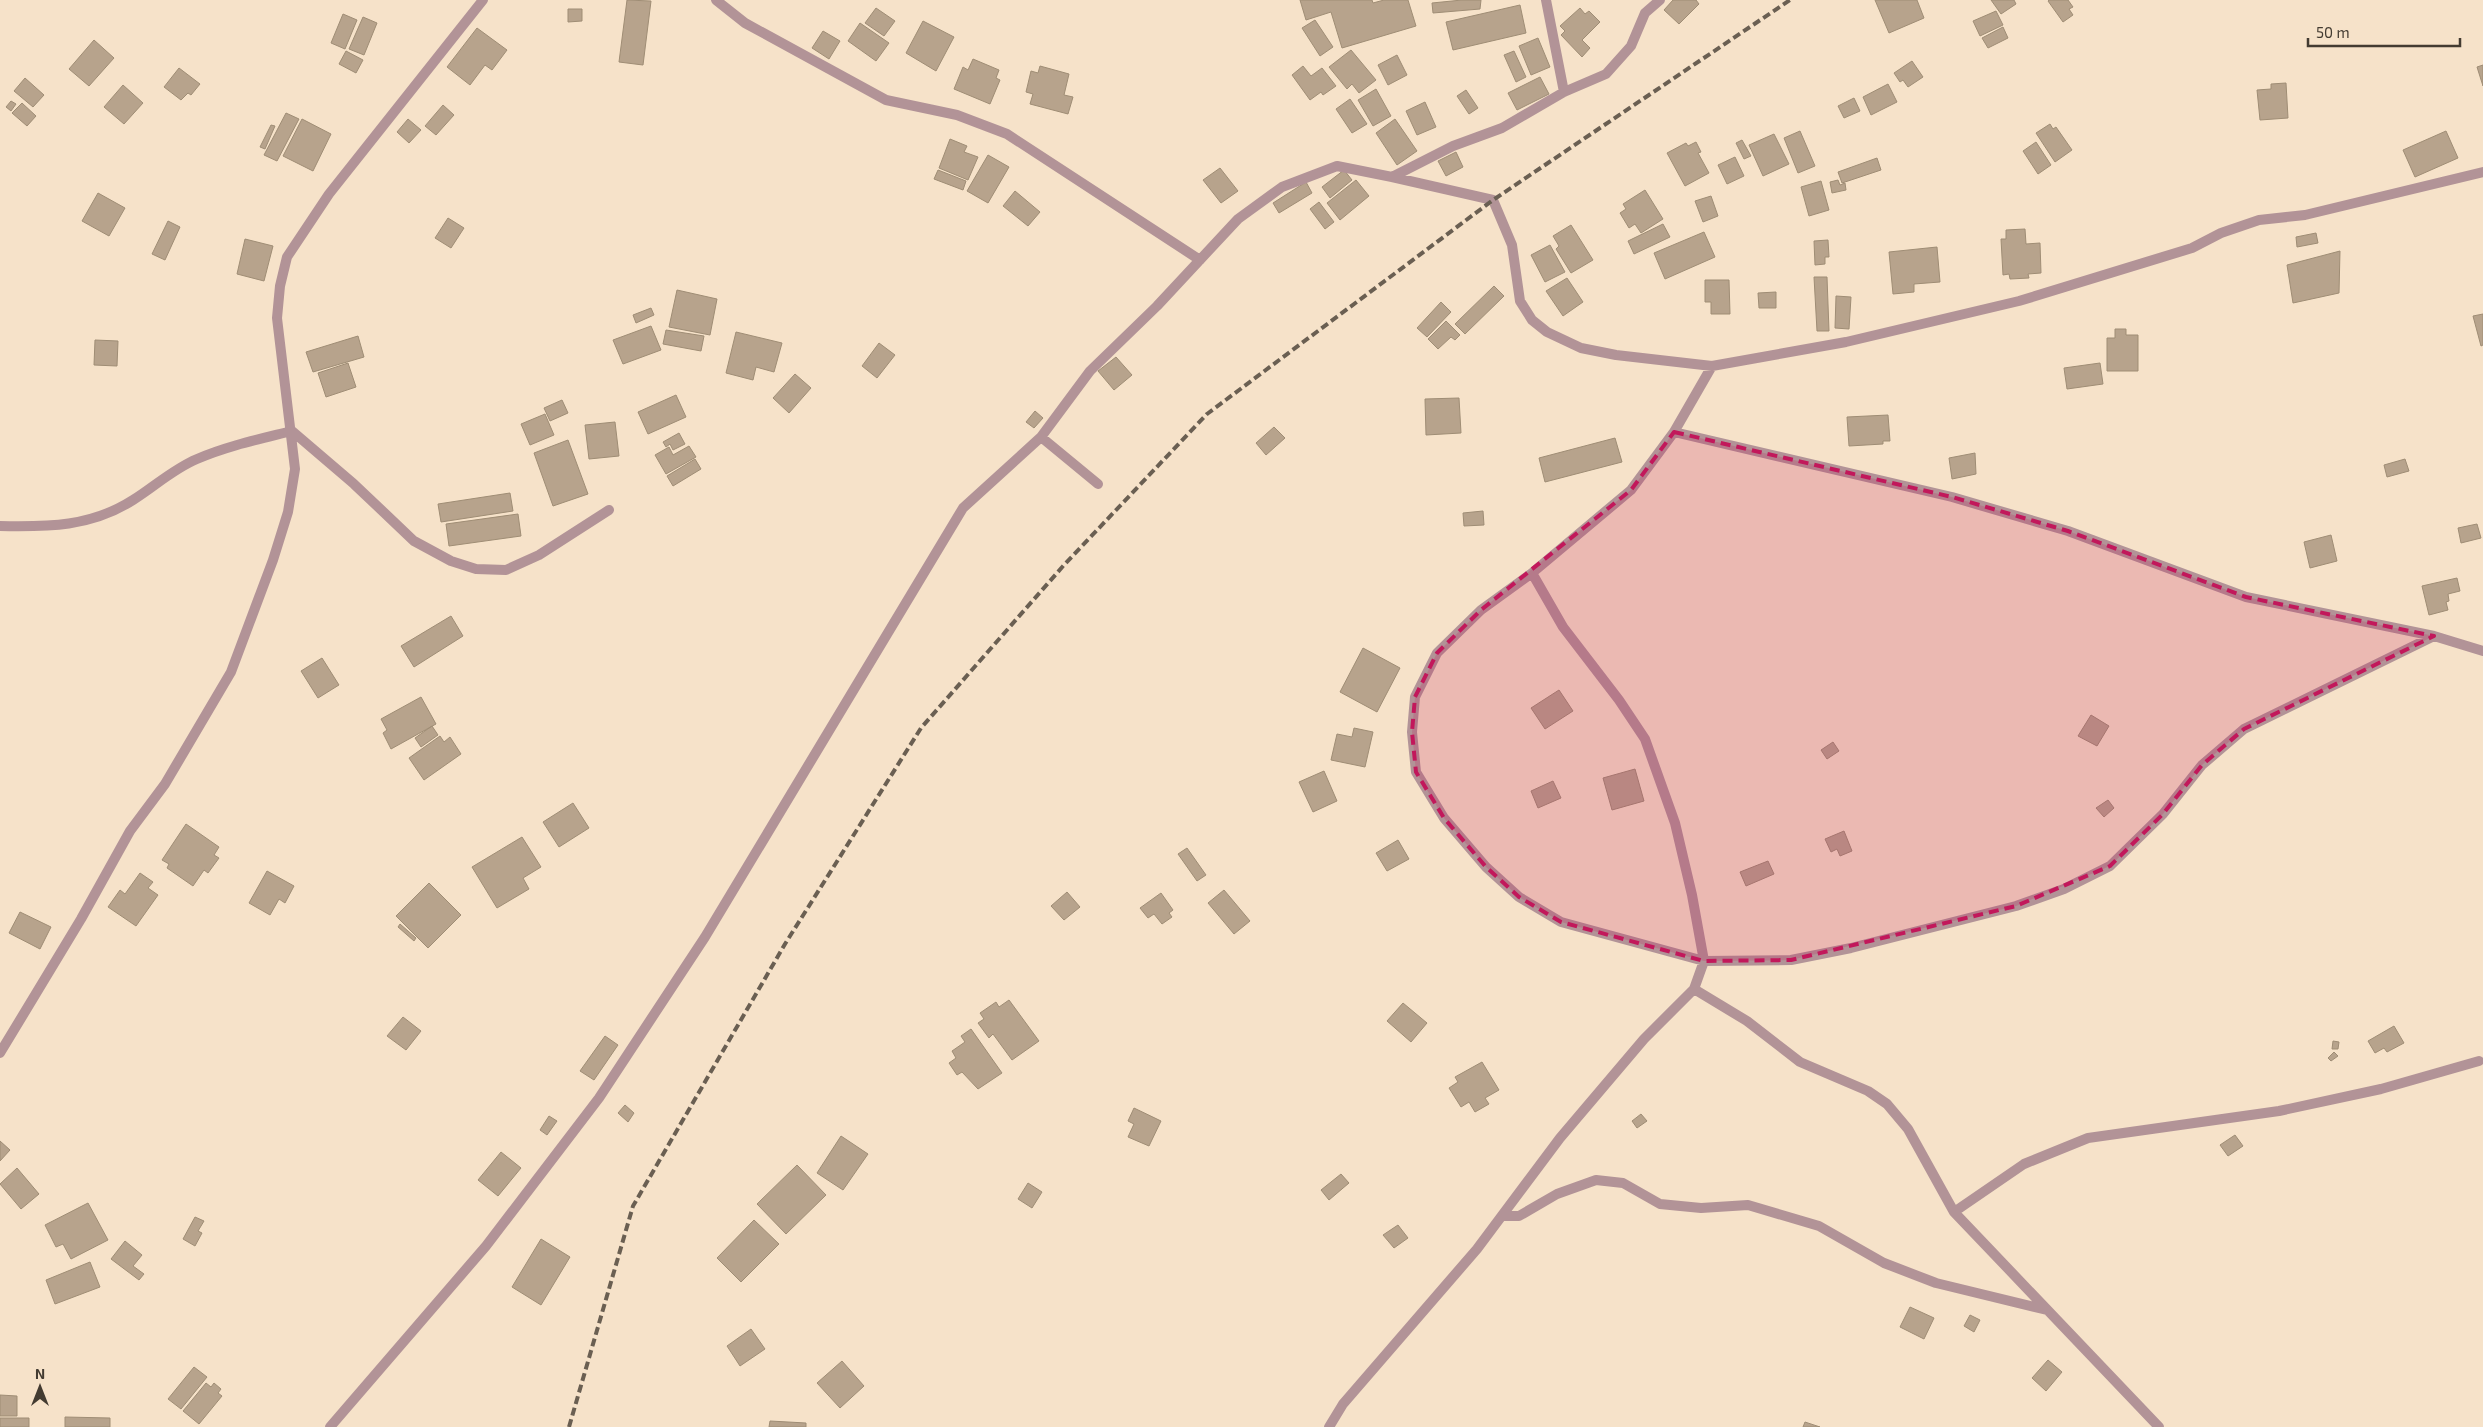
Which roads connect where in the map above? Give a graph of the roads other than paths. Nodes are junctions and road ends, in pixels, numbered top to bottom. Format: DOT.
graph roads {
  1 [pos="483,0"];
  2 [pos="716,0"];
  3 [pos="1546,0"];
  4 [pos="1660,0"];
  5 [pos="1564,92"];
  6 [pos="2483,172"];
  7 [pos="1392,177"];
  8 [pos="1200,260"];
  9 [pos="1712,366"];
  10 [pos="292,431"];
  11 [pos="1674,432"];
  12 [pos="1040,437"];
  13 [pos="1098,484"];
  14 [pos="609,510"];
  15 [pos="0,526"];
  16 [pos="1532,573"];
  17 [pos="2434,636"];
  18 [pos="2483,651"];
  19 [pos="1704,960"];
  20 [pos="1694,988"];
  21 [pos="0,1053"];
  22 [pos="2479,1062"];
  23 [pos="1954,1212"];
  24 [pos="1503,1216"];
  25 [pos="2047,1310"];
  26 [pos="330,1427"];
  27 [pos="1329,1427"];
  28 [pos="2158,1427"];
  1 -- 10 [label="street"];
  2 -- 8 [label="street"];
  3 -- 5 [label="street"];
  4 -- 5 [label="street"];
  5 -- 7 [label="street"];
  6 -- 9 [label="street"];
  7 -- 8 [label="street"];
  7 -- 9 [label="street"];
  8 -- 12 [label="street"];
  9 -- 11 [label="street"];
  10 -- 14 [label="street"];
  10 -- 15 [label="street"];
  10 -- 21 [label="street"];
  11 -- 16 [label="street"];
  11 -- 17 [label="street"];
  12 -- 13 [label="street"];
  12 -- 26 [label="street"];
  16 -- 19 [label="street"];
  16 -- 19 [label="street"];
  17 -- 18 [label="street"];
  17 -- 19 [label="street"];
  19 -- 20 [label="street"];
  20 -- 23 [label="street"];
  20 -- 24 [label="street"];
  22 -- 23 [label="street"];
  23 -- 25 [label="street"];
  24 -- 25 [label="street"];
  24 -- 27 [label="street"];
  25 -- 28 [label="street"];
}
